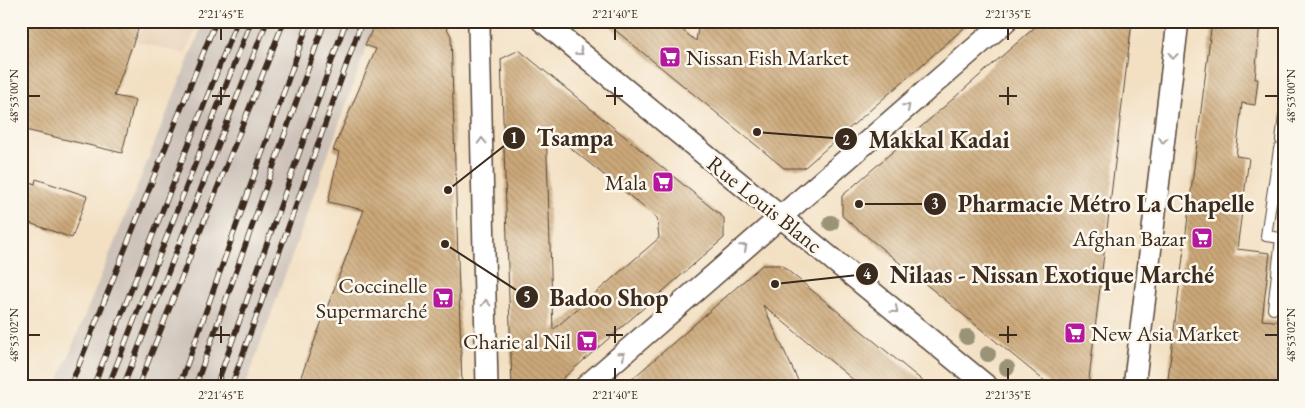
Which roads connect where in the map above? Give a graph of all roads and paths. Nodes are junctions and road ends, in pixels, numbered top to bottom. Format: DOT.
graph roads {
  1 [pos="482,21"];
  2 [pos="542,21"];
  3 [pos="1006,21"];
  4 [pos="1178,21"];
  5 [pos="1284,116"];
  6 [pos="1272,196"];
  7 [pos="1284,198"];
  8 [pos="780,216"];
  9 [pos="1273,309"];
  10 [pos="487,387"];
  11 [pos="586,387"];
  12 [pos="988,387"];
  13 [pos="1134,387"];
  10 -- 1 [label="street, one-way"];
  2 -- 8 [label="street, Rue Louis Blanc, one-way"];
  8 -- 3 [label="street, one-way"];
  4 -- 13 [label="street, one-way"];
  5 -- 6 [label="lane"];
  6 -- 7 [label="lane"];
  6 -- 9 [label="lane"];
  11 -- 8 [label="street, one-way"];
  8 -- 12 [label="street, Rue Louis Blanc, one-way"];
}
